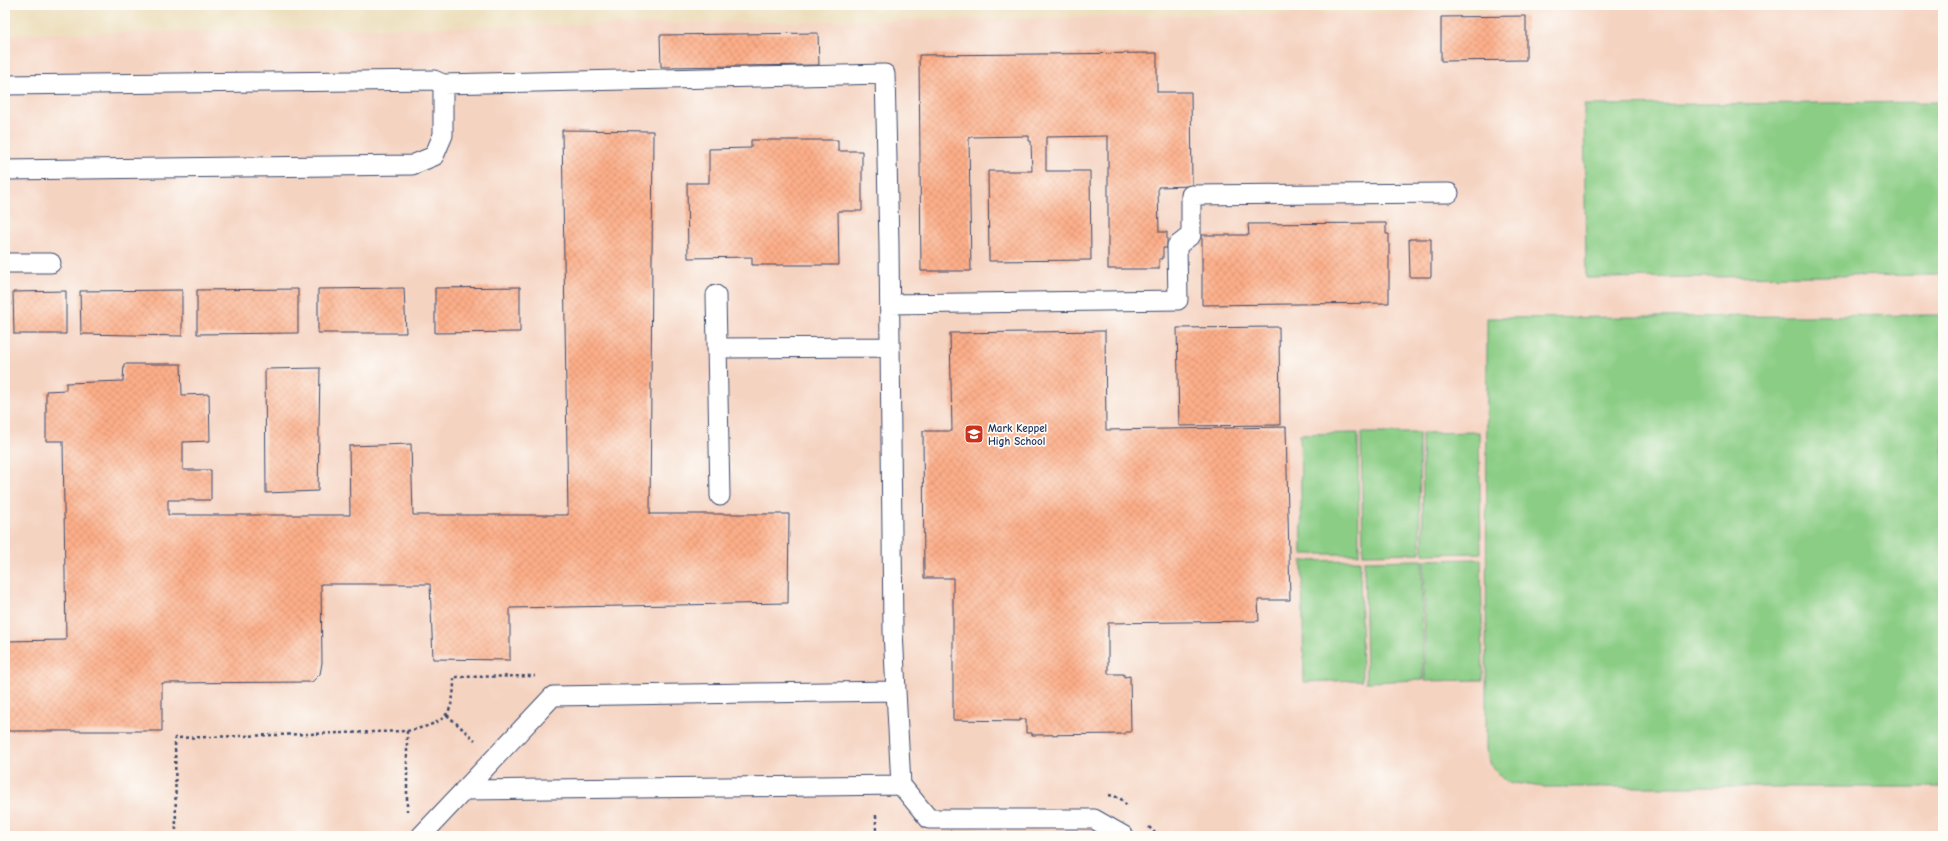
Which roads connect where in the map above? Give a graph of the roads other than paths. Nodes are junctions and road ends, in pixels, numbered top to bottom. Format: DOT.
graph roads {
  1 [pos="443,84"];
  2 [pos="5,85"];
  3 [pos="5,170"];
  4 [pos="1449,193"];
  5 [pos="5,263"];
  6 [pos="51,263"];
  7 [pos="716,295"];
  8 [pos="890,304"];
  9 [pos="890,347"];
  10 [pos="717,348"];
  11 [pos="720,496"];
  12 [pos="896,691"];
  13 [pos="901,785"];
  14 [pos="464,790"];
  15 [pos="421,836"];
  16 [pos="1124,836"];
  1 -- 2 [label="lane"];
  1 -- 3 [label="lane"];
  1 -- 8 [label="lane"];
  4 -- 8 [label="lane"];
  5 -- 6 [label="lane"];
  7 -- 10 [label="lane"];
  8 -- 9 [label="lane"];
  9 -- 10 [label="lane"];
  9 -- 12 [label="lane"];
  10 -- 11 [label="lane"];
  12 -- 13 [label="lane"];
  12 -- 14 [label="lane"];
  13 -- 14 [label="lane"];
  13 -- 16 [label="lane"];
  14 -- 15 [label="lane"];
}
